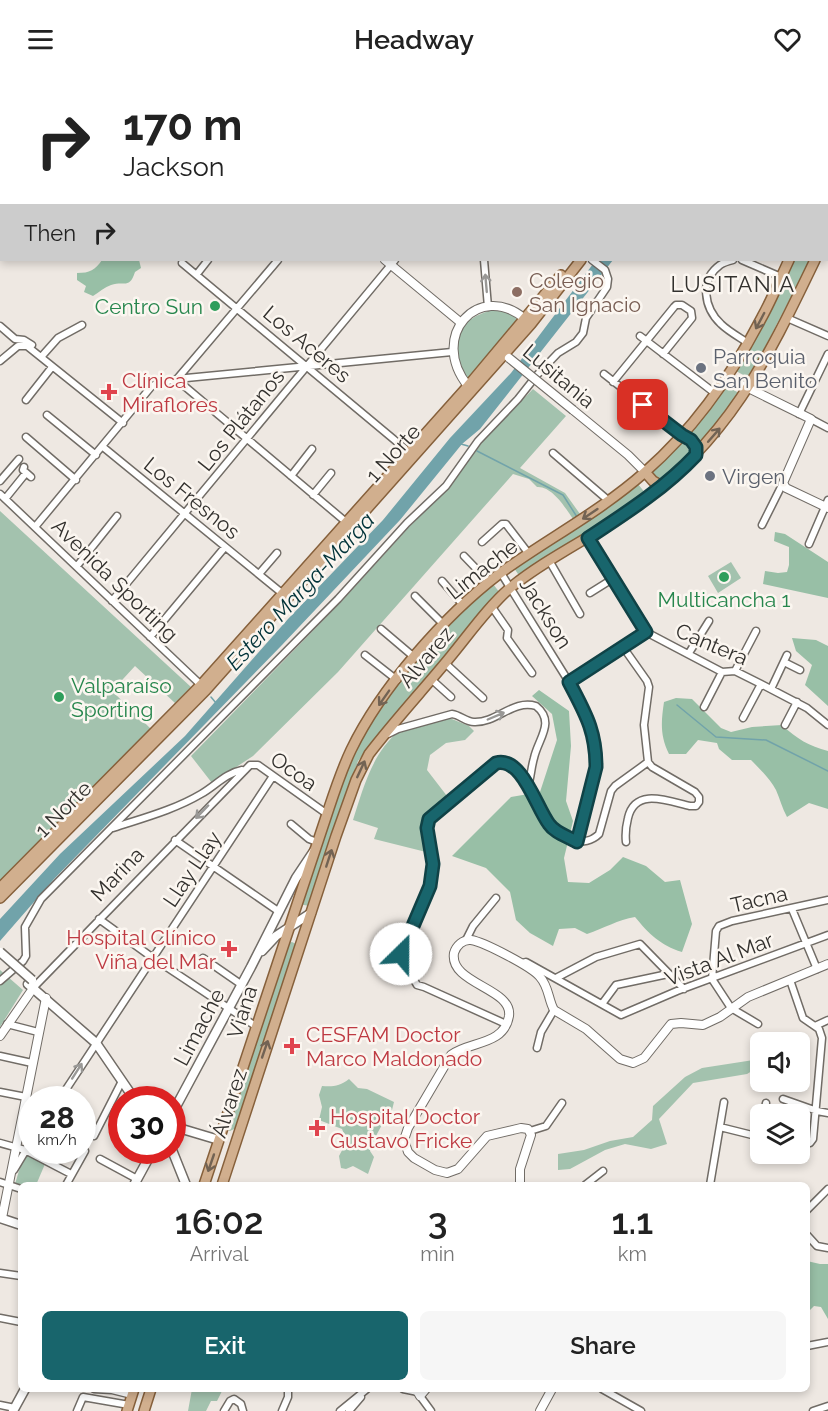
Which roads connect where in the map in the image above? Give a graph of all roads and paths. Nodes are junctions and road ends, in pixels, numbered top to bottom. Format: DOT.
graph roads {
  1 [pos="207,261"];
  2 [pos="277,261"];
  3 [pos="390,261"];
  4 [pos="484,261"];
  5 [pos="573,261"];
  6 [pos="580,261"];
  7 [pos="593,261"];
  8 [pos="731,261"];
  9 [pos="744,261"];
  10 [pos="789,261"];
  11 [pos="815,261"];
  12 [pos="182,263"];
  13 [pos="197,274"];
  14 [pos="781,277"];
  15 [pos="488,307"];
  16 [pos="237,308"];
  17 [pos="787,318"];
  18 [pos="525,319"];
  19 [pos="460,322"];
  20 [pos="82,325"];
  21 [pos="0,326"];
  22 [pos="828,336"];
  23 [pos="643,338"];
  24 [pos="748,344"];
  25 [pos="512,345"];
  26 [pos="452,352"];
  27 [pos="40,354"];
  28 [pos="504,354"];
  29 [pos="663,354"];
  30 [pos="828,354"];
  31 [pos="0,361"];
  32 [pos="307,365"];
  33 [pos="52,367"];
  34 [pos="604,374"];
  35 [pos="729,376"];
  36 [pos="176,380"];
  37 [pos="613,382"];
  38 [pos="470,388"];
  39 [pos="748,388"];
  40 [pos="716,394"];
  41 [pos="26,400"];
  42 [pos="800,414"];
  43 [pos="47,415"];
  44 [pos="811,419"];
  45 [pos="123,423"];
  46 [pos="828,428"];
  47 [pos="682,435"];
  48 [pos="26,437"];
  49 [pos="248,440"];
  50 [pos="103,447"];
  51 [pos="312,449"];
  52 [pos="409,452"];
  53 [pos="553,453"];
  54 [pos="96,455"];
  55 [pos="696,455"];
  56 [pos="19,459"];
  57 [pos="645,472"];
  58 [pos="27,473"];
  59 [pos="331,473"];
  60 [pos="291,476"];
  61 [pos="75,480"];
  62 [pos="0,481"];
  63 [pos="783,483"];
  64 [pos="662,486"];
  65 [pos="314,495"];
  66 [pos="2,496"];
  67 [pos="609,501"];
  68 [pos="827,505"];
  69 [pos="185,514"];
  70 [pos="117,516"];
  71 [pos="346,522"];
  72 [pos="762,525"];
  73 [pos="35,527"];
  74 [pos="588,538"];
  75 [pos="482,542"];
  76 [pos="809,544"];
  77 [pos="225,547"];
  78 [pos="277,553"];
  79 [pos="529,554"];
  80 [pos="465,556"];
  81 [pos="550,562"];
  82 [pos="77,566"];
  83 [pos="501,573"];
  84 [pos="259,574"];
  85 [pos="614,578"];
  86 [pos="442,581"];
  87 [pos="489,582"];
  88 [pos="511,587"];
  89 [pos="590,593"];
  90 [pos="283,594"];
  91 [pos="415,596"];
  92 [pos="112,601"];
  93 [pos="463,605"];
  94 [pos="492,607"];
  95 [pos="580,614"];
  96 [pos="709,621"];
  97 [pos="443,624"];
  98 [pos="381,629"];
  99 [pos="756,631"];
  100 [pos="646,632"];
  101 [pos="150,637"];
  102 [pos="623,647"];
  103 [pos="689,653"];
  104 [pos="364,655"];
  105 [pos="414,657"];
  106 [pos="445,663"];
  107 [pos="800,670"];
  108 [pos="735,671"];
  109 [pos="722,672"];
  110 [pos="532,673"];
  111 [pos="397,680"];
  112 [pos="431,680"];
  113 [pos="569,682"];
  114 [pos="761,684"];
  115 [pos="203,688"];
  116 [pos="771,689"];
  117 [pos="451,697"];
  118 [pos="483,698"];
  119 [pos="797,702"];
  120 [pos="704,707"];
  121 [pos="743,718"];
  122 [pos="785,725"];
  123 [pos="828,725"];
  124 [pos="382,737"];
  125 [pos="648,762"];
  126 [pos="243,770"];
  127 [pos="273,776"];
  128 [pos="528,786"];
  129 [pos="327,814"];
  130 [pos="291,824"];
  131 [pos="112,828"];
  132 [pos="174,840"];
  133 [pos="577,842"];
  134 [pos="626,842"];
  135 [pos="316,846"];
  136 [pos="213,866"];
  137 [pos="0,888"];
  138 [pos="0,898"];
  139 [pos="496,898"];
  140 [pos="828,900"];
  141 [pos="792,909"];
  142 [pos="278,910"];
  143 [pos="311,913"];
  144 [pos="99,919"];
  145 [pos="269,928"];
  146 [pos="289,929"];
  147 [pos="828,935"];
  148 [pos="276,936"];
  149 [pos="466,940"];
  150 [pos="807,943"];
  151 [pos="496,946"];
  152 [pos="0,952"];
  153 [pos="257,956"];
  154 [pos="153,958"];
  155 [pos="203,958"];
  156 [pos="0,959"];
  157 [pos="524,962"];
  158 [pos="828,964"];
  159 [pos="817,969"];
  160 [pos="668,974"];
  161 [pos="556,978"];
  162 [pos="712,979"];
  163 [pos="790,980"];
  164 [pos="0,981"];
  165 [pos="31,984"];
  166 [pos="242,985"];
  167 [pos="684,989"];
  168 [pos="46,998"];
  169 [pos="602,1004"];
  170 [pos="229,1008"];
  171 [pos="731,1008"];
  172 [pos="554,1010"];
  173 [pos="828,1020"];
  174 [pos="7,1024"];
  175 [pos="506,1024"];
  176 [pos="758,1024"];
  177 [pos="815,1026"];
  178 [pos="256,1027"];
  179 [pos="38,1032"];
  180 [pos="0,1036"];
  181 [pos="96,1043"];
  182 [pos="537,1048"];
  183 [pos="0,1056"];
  184 [pos="32,1063"];
  185 [pos="122,1081"];
  186 [pos="28,1086"];
  187 [pos="68,1086"];
  188 [pos="125,1086"];
  189 [pos="186,1088"];
  190 [pos="0,1092"];
  191 [pos="235,1092"];
  192 [pos="18,1095"];
  193 [pos="249,1098"];
  194 [pos="783,1100"];
  195 [pos="724,1101"];
  196 [pos="562,1103"];
  197 [pos="817,1111"];
  198 [pos="828,1113"];
  199 [pos="720,1127"];
  200 [pos="186,1130"];
  201 [pos="530,1131"];
  202 [pos="96,1132"];
  203 [pos="18,1134"];
  204 [pos="750,1134"];
  205 [pos="219,1140"];
  206 [pos="0,1143"];
  207 [pos="810,1143"];
  208 [pos="15,1148"];
  209 [pos="18,1149"];
  210 [pos="100,1159"];
  211 [pos="18,1161"];
  212 [pos="52,1164"];
  213 [pos="76,1164"];
  214 [pos="146,1164"];
  215 [pos="178,1164"];
  216 [pos="603,1171"];
  217 [pos="71,1174"];
  218 [pos="225,1175"];
  219 [pos="67,1182"];
  220 [pos="136,1182"];
  221 [pos="185,1182"];
  222 [pos="205,1182"];
  223 [pos="223,1182"];
  224 [pos="520,1182"];
  225 [pos="589,1182"];
  226 [pos="711,1182"];
  227 [pos="4,1183"];
  228 [pos="828,1189"];
  229 [pos="810,1207"];
  230 [pos="1,1221"];
  231 [pos="18,1224"];
  232 [pos="810,1239"];
  233 [pos="828,1248"];
  234 [pos="0,1273"];
  235 [pos="18,1276"];
  236 [pos="0,1318"];
  237 [pos="18,1321"];
  238 [pos="828,1342"];
  239 [pos="810,1345"];
  240 [pos="23,1392"];
  241 [pos="133,1392"];
  242 [pos="149,1392"];
  243 [pos="288,1392"];
  244 [pos="363,1392"];
  245 [pos="365,1392"];
  246 [pos="420,1392"];
  247 [pos="550,1392"];
  248 [pos="607,1392"];
  249 [pos="0,1405"];
  250 [pos="828,1406"];
  251 [pos="128,1408"];
  252 [pos="14,1409"];
  253 [pos="77,1411"];
  254 [pos="144,1411"];
  255 [pos="224,1411"];
  256 [pos="243,1411"];
  257 [pos="282,1411"];
  258 [pos="340,1411"];
  259 [pos="349,1411"];
  260 [pos="431,1411"];
  261 [pos="540,1411"];
  262 [pos="641,1411"];
  263 [pos="813,1411"];
  1 -- 13 [label="street"];
  2 -- 16 [label="street"];
  3 -- 19 [label="street"];
  3 -- 32 [label="street, Los Plátanos"];
  15 -- 4 [label="street, one-way"];
  5 -- 18 [label="main road, 1 Norte"];
  6 -- 25 [label="main road, 1 Norte"];
  7 -- 131 [label="street"];
  8 -- 24 [label="street"];
  9 -- 14 [label="street"];
  10 -- 14 [label="main road, Limache"];
  11 -- 17 [label="main road, Álvarez"];
  12 -- 13 [label="street, Los Aceres"];
  13 -- 16 [label="street, Los Aceres"];
  14 -- 24 [label="main road, Limache, one-way"];
  15 -- 18 [label="street"];
  15 -- 19 [label="street"];
  16 -- 32 [label="street, Los Aceres"];
  16 -- 36 [label="street"];
  17 -- 22 [label="street"];
  17 -- 39 [label="main road, Álvarez"];
  18 -- 25 [label="main road"];
  18 -- 28 [label="main road, 1 Norte"];
  19 -- 26 [label="street"];
  20 -- 27 [label="street"];
  21 -- 27 [label="street"];
  23 -- 29 [label="street"];
  23 -- 29 [label="street"];
  23 -- 37 [label="street"];
  24 -- 35 [label="main road, Limache"];
  25 -- 28 [label="main road, 1 Norte"];
  26 -- 32 [label="street"];
  26 -- 38 [label="street"];
  27 -- 31 [label="street"];
  27 -- 33 [label="street"];
  28 -- 38 [label="main road, 1 Norte"];
  28 -- 57 [label="street, Lusitania, bridge"];
  29 -- 40 [label="street"];
  30 -- 42 [label="street"];
  32 -- 36 [label="street"];
  32 -- 49 [label="street, Los Plátanos"];
  32 -- 52 [label="street, Los Aceres"];
  33 -- 41 [label="street"];
  33 -- 45 [label="street"];
  34 -- 37 [label="street"];
  35 -- 39 [label="street"];
  35 -- 40 [label="main road, Limache"];
  36 -- 45 [label="street"];
  36 -- 49 [label="street"];
  37 -- 47 [label="street"];
  38 -- 52 [label="main road, 1 Norte"];
  38 -- 115 [label="main road, 1 Norte"];
  39 -- 42 [label="street"];
  55 -- 39 [label="main road, Álvarez, one-way"];
  40 -- 47 [label="main road, Limache"];
  42 -- 44 [label="street"];
  43 -- 54 [label="street"];
  44 -- 46 [label="street"];
  44 -- 63 [label="street"];
  45 -- 50 [label="street"];
  47 -- 55 [label="main road"];
  47 -- 57 [label="main road, Limache"];
  48 -- 61 [label="street"];
  49 -- 60 [label="street"];
  49 -- 69 [label="street, Los Plátanos"];
  50 -- 54 [label="street"];
  50 -- 69 [label="street, Los Fresnos"];
  51 -- 60 [label="street"];
  52 -- 71 [label="main road, 1 Norte"];
  53 -- 67 [label="street"];
  54 -- 61 [label="street"];
  55 -- 64 [label="main road, Álvarez"];
  56 -- 62 [label="street"];
  57 -- 64 [label="main road"];
  57 -- 67 [label="main road, Limache"];
  58 -- 66 [label="street"];
  59 -- 65 [label="street"];
  60 -- 65 [label="street"];
  61 -- 73 [label="street"];
  63 -- 68 [label="street"];
  63 -- 72 [label="street"];
  64 -- 74 [label="main road, Álvarez"];
  65 -- 71 [label="street"];
  66 -- 73 [label="street, Avenida Sporting"];
  67 -- 79 [label="main road, Limache, one-way"];
  68 -- 76 [label="street"];
  69 -- 77 [label="street, Los Fresnos"];
  69 -- 92 [label="street, Los Plátanos"];
  70 -- 82 [label="street"];
  71 -- 90 [label="main road, 1 Norte"];
  73 -- 82 [label="street, Avenida Sporting"];
  74 -- 81 [label="main road, Álvarez"];
  74 -- 85 [label="street, Cantera"];
  75 -- 79 [label="street"];
  77 -- 84 [label="street, Los Fresnos"];
  77 -- 101 [label="street"];
  78 -- 84 [label="street"];
  79 -- 83 [label="main road, Limache"];
  80 -- 87 [label="street"];
  81 -- 88 [label="main road, Álvarez"];
  81 -- 95 [label="street"];
  82 -- 92 [label="street, Avenida Sporting"];
  83 -- 87 [label="main road, Limache"];
  83 -- 88 [label="street, Jackson"];
  84 -- 90 [label="street, Los Fresnos"];
  85 -- 89 [label="street"];
  85 -- 100 [label="street, Cantera"];
  86 -- 93 [label="street"];
  87 -- 93 [label="main road, Limache"];
  88 -- 94 [label="main road, Álvarez"];
  88 -- 113 [label="street, Jackson"];
  90 -- 115 [label="main road, 1 Norte"];
  91 -- 97 [label="street"];
  92 -- 101 [label="street, Avenida Sporting"];
  93 -- 97 [label="main road, Limache"];
  94 -- 106 [label="main road, Álvarez"];
  94 -- 110 [label="street"];
  96 -- 103 [label="street"];
  97 -- 105 [label="main road, Limache"];
  98 -- 105 [label="street"];
  99 -- 108 [label="street"];
  100 -- 102 [label="street"];
  100 -- 103 [label="street, Cantera"];
  101 -- 115 [label="street, Avenida Sporting"];
  102 -- 113 [label="street"];
  102 -- 125 [label="street"];
  103 -- 109 [label="street, Cantera"];
  104 -- 111 [label="street"];
  105 -- 111 [label="main road, Limache"];
  106 -- 112 [label="main road, Álvarez"];
  106 -- 118 [label="street"];
  107 -- 116 [label="street"];
  108 -- 109 [label="street, Cantera"];
  108 -- 114 [label="street, Cantera"];
  109 -- 120 [label="street"];
  111 -- 129 [label="main road, Limache, one-way"];
  112 -- 117 [label="street"];
  112 -- 124 [label="main road, Álvarez"];
  113 -- 133 [label="street, Jackson"];
  114 -- 116 [label="street, Cantera"];
  114 -- 121 [label="street"];
  115 -- 137 [label="main road, 1 Norte"];
  115 -- 138 [label="main road, 1 Norte"];
  116 -- 119 [label="street, Cantera"];
  119 -- 122 [label="street"];
  119 -- 123 [label="street, Cantera"];
  124 -- 128 [label="street, one-way"];
  143 -- 124 [label="main road, Álvarez, one-way"];
  125 -- 133 [label="street"];
  125 -- 134 [label="street"];
  126 -- 127 [label="street, Ocoa"];
  126 -- 131 [label="street"];
  126 -- 132 [label="street, Marina, one-way"];
  127 -- 129 [label="street, Ocoa"];
  127 -- 136 [label="street, Llay Llay"];
  128 -- 133 [label="street"];
  128 -- 175 [label="street"];
  129 -- 135 [label="main road, Limache"];
  130 -- 135 [label="street"];
  131 -- 164 [label="street"];
  132 -- 136 [label="street"];
  132 -- 144 [label="street, Marina"];
  135 -- 142 [label="main road, Limache"];
  135 -- 146 [label="main road, Viana"];
  136 -- 142 [label="street"];
  136 -- 154 [label="street, Llay Llay"];
  139 -- 149 [label="street"];
  140 -- 141 [label="street, Tacna"];
  141 -- 150 [label="street"];
  141 -- 162 [label="street, Tacna"];
  142 -- 145 [label="main road, Limache"];
  143 -- 146 [label="main road, Limache"];
  193 -- 143 [label="main road, Álvarez, one-way"];
  144 -- 154 [label="street"];
  144 -- 165 [label="street, Marina"];
  145 -- 148 [label="main road"];
  145 -- 153 [label="main road, Limache"];
  146 -- 148 [label="main road, Limache"];
  146 -- 178 [label="main road, Viana"];
  147 -- 150 [label="street, Vista Al Mar"];
  148 -- 153 [label="main road, Limache"];
  149 -- 157 [label="street"];
  149 -- 175 [label="street"];
  150 -- 159 [label="street"];
  150 -- 162 [label="street, Vista Al Mar"];
  151 -- 157 [label="street"];
  152 -- 165 [label="main road, bridge"];
  153 -- 166 [label="main road, Limache"];
  154 -- 170 [label="street"];
  154 -- 181 [label="street, Llay Llay"];
  155 -- 166 [label="street"];
  156 -- 165 [label="main road"];
  157 -- 161 [label="street"];
  157 -- 172 [label="street"];
  158 -- 159 [label="street"];
  159 -- 163 [label="street"];
  160 -- 161 [label="street"];
  160 -- 167 [label="street"];
  160 -- 169 [label="street"];
  161 -- 169 [label="street"];
  162 -- 167 [label="street, Vista Al Mar"];
  162 -- 171 [label="street"];
  163 -- 171 [label="street"];
  163 -- 177 [label="street"];
  165 -- 168 [label="main road"];
  165 -- 174 [label="street, Marina"];
  166 -- 170 [label="main road, Limache"];
  167 -- 169 [label="street, Vista Al Mar"];
  168 -- 179 [label="street"];
  168 -- 181 [label="main road"];
  170 -- 178 [label="street"];
  170 -- 189 [label="main road, Limache"];
  171 -- 172 [label="street"];
  171 -- 176 [label="street"];
  172 -- 182 [label="street"];
  173 -- 177 [label="street"];
  174 -- 179 [label="street"];
  174 -- 180 [label="street, Marina"];
  175 -- 201 [label="street"];
  177 -- 197 [label="street"];
  178 -- 191 [label="main road, Viana"];
  179 -- 184 [label="street"];
  181 -- 185 [label="main road"];
  187 -- 181 [label="street, Llay Llay, one-way"];
  183 -- 184 [label="street"];
  184 -- 186 [label="street"];
  185 -- 188 [label="main road"];
  185 -- 202 [label="street"];
  190 -- 192 [label="street"];
  191 -- 193 [label="main road"];
  191 -- 205 [label="main road, Viana"];
  193 -- 218 [label="main road, Álvarez"];
  194 -- 197 [label="street"];
  195 -- 199 [label="street"];
  196 -- 201 [label="street"];
  197 -- 198 [label="street"];
  197 -- 207 [label="street"];
  199 -- 204 [label="street"];
  199 -- 226 [label="street"];
  200 -- 205 [label="main road"];
  201 -- 224 [label="street"];
  203 -- 208 [label="street"];
  205 -- 218 [label="main road"];
  205 -- 222 [label="main road, Viana, one-way"];
  206 -- 208 [label="street"];
  208 -- 209 [label="street"];
  208 -- 227 [label="street"];
  210 -- 220 [label="street"];
  211 -- 227 [label="street"];
  212 -- 217 [label="street"];
  213 -- 217 [label="street"];
  214 -- 220 [label="main road"];
  215 -- 221 [label="main road"];
  216 -- 225 [label="street"];
  217 -- 219 [label="street"];
  218 -- 223 [label="main road, Álvarez"];
  227 -- 230 [label="street"];
  228 -- 229 [label="street"];
  230 -- 231 [label="main road"];
  232 -- 233 [label="street"];
  234 -- 235 [label="street"];
  236 -- 237 [label="street"];
  238 -- 239 [label="street"];
  240 -- 252 [label="main road"];
  241 -- 251 [label="main road"];
  242 -- 254 [label="main road"];
  243 -- 257 [label="street"];
  244 -- 258 [label="street"];
  245 -- 259 [label="street"];
  246 -- 260 [label="street"];
  247 -- 261 [label="street"];
  248 -- 262 [label="street"];
  249 -- 252 [label="street"];
  250 -- 263 [label="street"];
  251 -- 253 [label="street"];
  255 -- 256 [label="street"];
}
